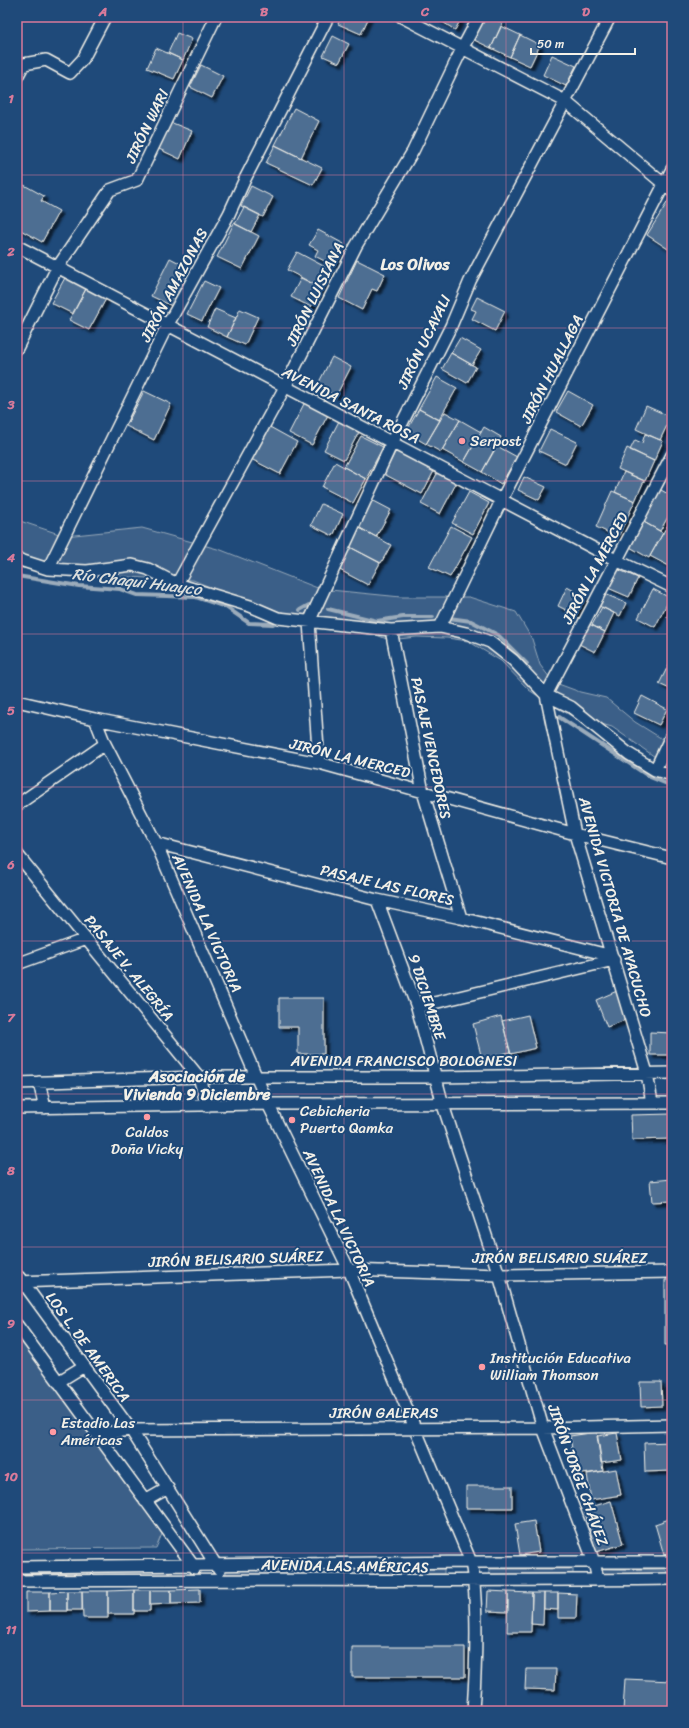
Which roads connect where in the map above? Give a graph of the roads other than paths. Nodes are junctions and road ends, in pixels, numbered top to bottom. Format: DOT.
graph roads {
  1 [pos="105,17"];
  2 [pos="216,17"];
  3 [pos="328,17"];
  4 [pos="402,17"];
  5 [pos="480,17"];
  6 [pos="610,17"];
  7 [pos="462,49"];
  8 [pos="17,77"];
  9 [pos="565,102"];
  10 [pos="672,169"];
  11 [pos="668,188"];
  12 [pos="17,246"];
  13 [pos="57,268"];
  14 [pos="167,326"];
  15 [pos="17,348"];
  16 [pos="285,387"];
  17 [pos="392,443"];
  18 [pos="672,455"];
  19 [pos="502,500"];
  20 [pos="17,559"];
  21 [pos="616,560"];
  22 [pos="48,569"];
  23 [pos="177,584"];
  24 [pos="672,588"];
  25 [pos="309,622"];
  26 [pos="440,627"];
  27 [pos="391,630"];
  28 [pos="546,695"];
  29 [pos="17,701"];
  30 [pos="95,719"];
  31 [pos="672,734"];
  32 [pos="105,744"];
  33 [pos="319,763"];
  34 [pos="655,770"];
  35 [pos="672,775"];
  36 [pos="422,792"];
  37 [pos="17,805"];
  38 [pos="576,834"];
  39 [pos="156,843"];
  40 [pos="17,854"];
  41 [pos="672,858"];
  42 [pos="377,900"];
  43 [pos="461,918"];
  44 [pos="86,939"];
  45 [pos="613,958"];
  46 [pos="17,964"];
  47 [pos="417,1007"];
  48 [pos="647,1073"];
  49 [pos="672,1073"];
  50 [pos="199,1077"];
  51 [pos="257,1077"];
  52 [pos="436,1077"];
  53 [pos="39,1082"];
  54 [pos="17,1083"];
  55 [pos="652,1103"];
  56 [pos="672,1103"];
  57 [pos="268,1104"];
  58 [pos="443,1105"];
  59 [pos="207,1106"];
  60 [pos="17,1108"];
  61 [pos="45,1108"];
  62 [pos="349,1270"];
  63 [pos="672,1272"];
  64 [pos="498,1275"];
  65 [pos="18,1280"];
  66 [pos="17,1325"];
  67 [pos="84,1366"];
  68 [pos="58,1382"];
  69 [pos="672,1425"];
  70 [pos="414,1428"];
  71 [pos="543,1428"];
  72 [pos="131,1430"];
  73 [pos="96,1434"];
  74 [pos="168,1488"];
  75 [pos="145,1501"];
  76 [pos="471,1562"];
  77 [pos="594,1562"];
  78 [pos="672,1562"];
  79 [pos="217,1564"];
  80 [pos="193,1565"];
  81 [pos="17,1567"];
  82 [pos="202,1579"];
  83 [pos="223,1579"];
  84 [pos="672,1579"];
  85 [pos="598,1580"];
  86 [pos="17,1581"];
  87 [pos="474,1582"];
  88 [pos="473,1711"];
  1 -- 8 [label="street"];
  2 -- 13 [label="street, JIRÓN WARI"];
  3 -- 14 [label="street, JIRÓN AMAZONAS"];
  4 -- 7 [label="street"];
  5 -- 7 [label="street, JIRÓN LUISIANA"];
  6 -- 9 [label="street, JIRÓN UCAYALI"];
  7 -- 9 [label="street"];
  7 -- 16 [label="street, JIRÓN LUISIANA"];
  9 -- 11 [label="street"];
  9 -- 17 [label="street, JIRÓN UCAYALI"];
  10 -- 11 [label="street, JIRÓN HUALLAGA"];
  11 -- 19 [label="street, JIRÓN HUALLAGA"];
  12 -- 13 [label="street, AVENIDA SANTA ROSA"];
  13 -- 14 [label="street, AVENIDA SANTA ROSA"];
  13 -- 15 [label="street, JIRÓN WARI"];
  14 -- 16 [label="street, AVENIDA SANTA ROSA"];
  14 -- 22 [label="street, JIRÓN AMAZONAS"];
  16 -- 17 [label="street, AVENIDA SANTA ROSA"];
  16 -- 23 [label="street, JIRÓN LUISIANA"];
  17 -- 19 [label="street, AVENIDA SANTA ROSA"];
  17 -- 25 [label="street, JIRÓN UCAYALI"];
  18 -- 21 [label="street, JIRÓN LA MERCED"];
  19 -- 21 [label="street, AVENIDA SANTA ROSA"];
  19 -- 26 [label="street, JIRÓN HUALLAGA"];
  20 -- 22 [label="street"];
  21 -- 24 [label="street, AVENIDA SANTA ROSA"];
  21 -- 28 [label="street, JIRÓN LA MERCED"];
  22 -- 23 [label="street"];
  23 -- 25 [label="street"];
  25 -- 27 [label="street"];
  25 -- 33 [label="street"];
  26 -- 27 [label="street"];
  26 -- 28 [label="street"];
  27 -- 36 [label="street, PASAJE VENCEDORES"];
  28 -- 34 [label="street"];
  28 -- 38 [label="street, AVENIDA VICTORIA DE AYACUCHO"];
  29 -- 30 [label="street, JIRÓN LA MERCED"];
  30 -- 32 [label="street, AVENIDA LA VICTORIA"];
  30 -- 33 [label="street, JIRÓN LA MERCED"];
  31 -- 34 [label="street"];
  32 -- 37 [label="street"];
  32 -- 39 [label="street, AVENIDA LA VICTORIA"];
  33 -- 36 [label="street, JIRÓN LA MERCED"];
  34 -- 35 [label="street"];
  36 -- 38 [label="street, JIRÓN LA MERCED"];
  36 -- 43 [label="street, PASAJE VENCEDORES"];
  38 -- 41 [label="street, JIRÓN LA MERCED"];
  38 -- 45 [label="street, AVENIDA VICTORIA DE AYACUCHO"];
  39 -- 42 [label="street, PASAJE LAS FLORES"];
  39 -- 51 [label="street, AVENIDA LA VICTORIA"];
  40 -- 44 [label="street, PASAJE V. ALEGRÍA"];
  42 -- 43 [label="street, PASAJE LAS FLORES"];
  42 -- 47 [label="street, 9 DICIEMBRE"];
  43 -- 45 [label="street, PASAJE LAS FLORES"];
  44 -- 46 [label="street"];
  44 -- 50 [label="street, PASAJE V. ALEGRÍA"];
  45 -- 47 [label="street"];
  45 -- 48 [label="street, AVENIDA VICTORIA DE AYACUCHO"];
  47 -- 52 [label="street, 9 DICIEMBRE"];
  48 -- 49 [label="street, AVENIDA FRANCISCO BOLOGNESI"];
  48 -- 52 [label="street, AVENIDA FRANCISCO BOLOGNESI"];
  48 -- 55 [label="street, AVENIDA VICTORIA DE AYACUCHO"];
  50 -- 51 [label="street, AVENIDA FRANCISCO BOLOGNESI"];
  50 -- 53 [label="street, AVENIDA FRANCISCO BOLOGNESI"];
  50 -- 59 [label="street, PASAJE V. ALEGRÍA"];
  51 -- 52 [label="street, AVENIDA FRANCISCO BOLOGNESI"];
  51 -- 57 [label="street, AVENIDA LA VICTORIA"];
  52 -- 58 [label="street, 9 DICIEMBRE"];
  53 -- 54 [label="street, AVENIDA FRANCISCO BOLOGNESI"];
  53 -- 61 [label="street"];
  55 -- 56 [label="street"];
  55 -- 58 [label="street"];
  57 -- 58 [label="street"];
  57 -- 59 [label="street"];
  57 -- 62 [label="street, AVENIDA LA VICTORIA"];
  58 -- 64 [label="street, JIRÓN JORGE CHÁVEZ"];
  59 -- 61 [label="street"];
  60 -- 61 [label="street"];
  62 -- 64 [label="street, JIRÓN BELISARIO SUÁREZ"];
  62 -- 65 [label="street, JIRÓN BELISARIO SUÁREZ"];
  62 -- 70 [label="street, AVENIDA LA VICTORIA"];
  63 -- 64 [label="street, JIRÓN BELISARIO SUÁREZ"];
  64 -- 71 [label="street, JIRÓN JORGE CHÁVEZ"];
  65 -- 67 [label="street, LOS L. DE AMERICA"];
  66 -- 68 [label="street"];
  67 -- 68 [label="street"];
  67 -- 72 [label="street, LOS L. DE AMERICA"];
  68 -- 73 [label="street"];
  69 -- 71 [label="street, JIRÓN GALERAS"];
  70 -- 71 [label="street, JIRÓN GALERAS"];
  70 -- 72 [label="street, JIRÓN GALERAS"];
  70 -- 76 [label="street, AVENIDA LA VICTORIA"];
  71 -- 77 [label="street, JIRÓN JORGE CHÁVEZ"];
  72 -- 73 [label="street, JIRÓN GALERAS"];
  72 -- 74 [label="street, LOS L. DE AMERICA"];
  73 -- 75 [label="street"];
  74 -- 75 [label="street"];
  74 -- 79 [label="street, LOS L. DE AMERICA"];
  75 -- 80 [label="street"];
  76 -- 77 [label="street, AVENIDA LAS AMÉRICAS"];
  76 -- 79 [label="street, AVENIDA LAS AMÉRICAS"];
  76 -- 87 [label="street, AVENIDA LA VICTORIA"];
  77 -- 78 [label="street, AVENIDA LAS AMÉRICAS"];
  77 -- 85 [label="street, JIRÓN JORGE CHÁVEZ"];
  79 -- 80 [label="street, AVENIDA LAS AMÉRICAS"];
  79 -- 83 [label="street, LOS L. DE AMERICA"];
  80 -- 81 [label="street, AVENIDA LAS AMÉRICAS"];
  80 -- 82 [label="street"];
  82 -- 83 [label="street, AVENIDA LAS AMÉRICAS"];
  82 -- 86 [label="street, AVENIDA LAS AMÉRICAS"];
  83 -- 87 [label="street, AVENIDA LAS AMÉRICAS"];
  84 -- 85 [label="street, AVENIDA LAS AMÉRICAS"];
  85 -- 87 [label="street, AVENIDA LAS AMÉRICAS"];
  87 -- 88 [label="street, AVENIDA LA VICTORIA"];
}
